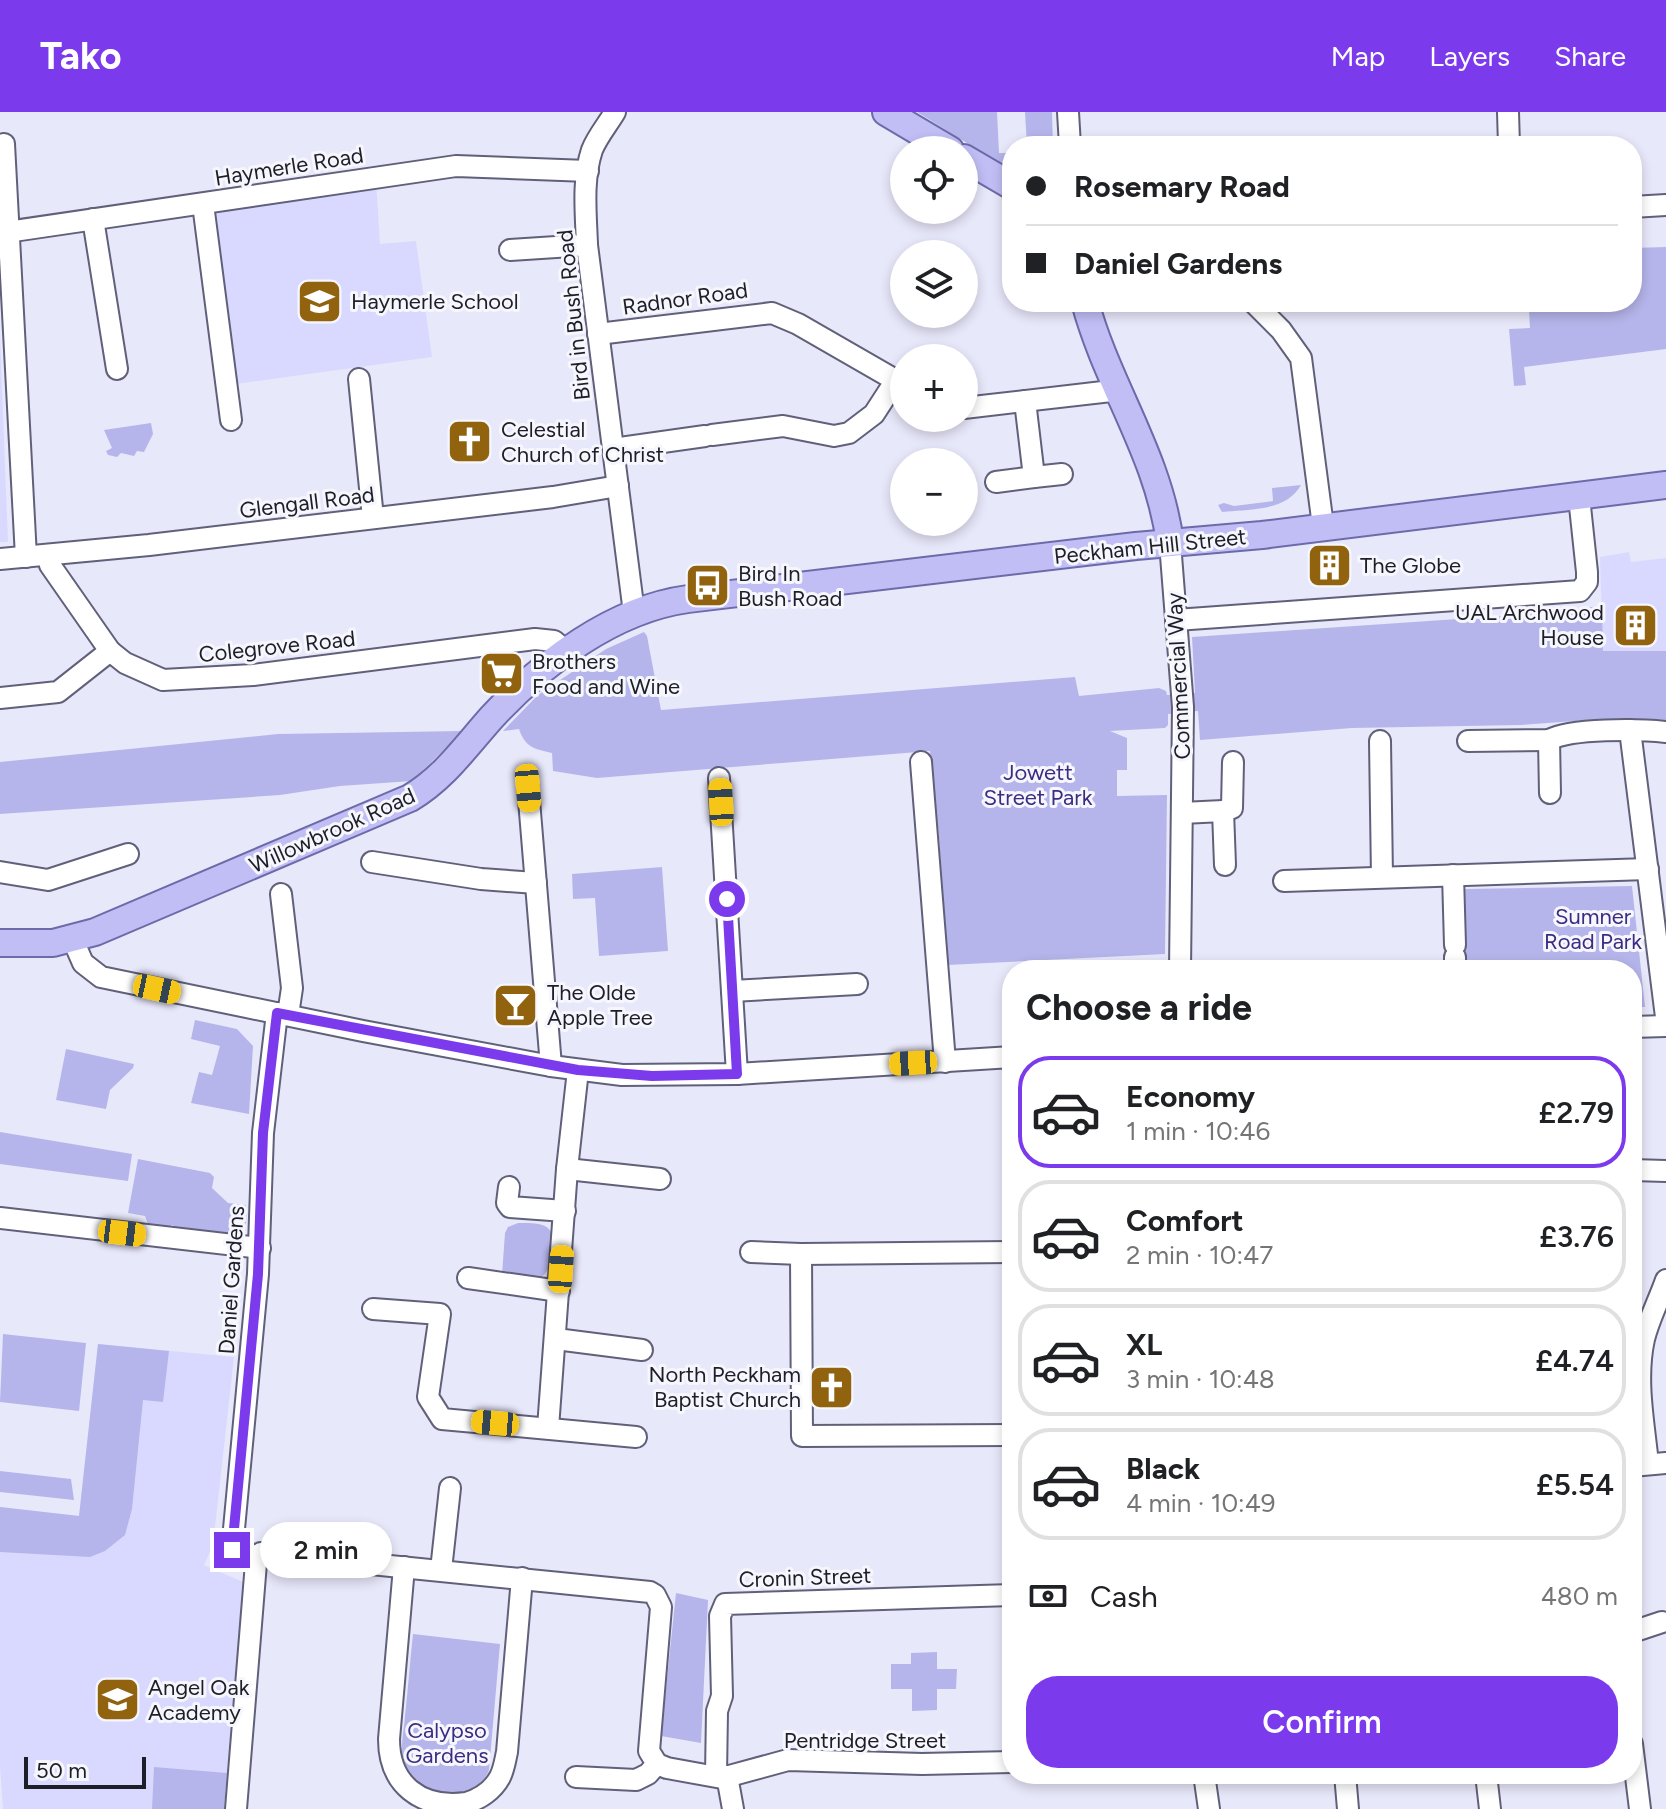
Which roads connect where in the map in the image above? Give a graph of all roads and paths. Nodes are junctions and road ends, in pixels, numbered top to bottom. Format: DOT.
graph roads {
  1 [pos="615,112"];
  2 [pos="886,112"];
  3 [pos="1068,112"];
  4 [pos="1508,112"];
  5 [pos="926,136"];
  6 [pos="1069,136"];
  7 [pos="1509,136"];
  8 [pos="4,144"];
  9 [pos="978,166"];
  10 [pos="588,171"];
  11 [pos="1002,180"];
  12 [pos="203,204"];
  13 [pos="1666,205"];
  14 [pos="1642,206"];
  15 [pos="93,219"];
  16 [pos="5,232"];
  17 [pos="587,245"];
  18 [pos="510,250"];
  19 [pos="1089,312"];
  20 [pos="1263,312"];
  21 [pos="598,334"];
  22 [pos="117,369"];
  23 [pos="890,377"];
  24 [pos="359,379"];
  25 [pos="1120,390"];
  26 [pos="890,395"];
  27 [pos="1025,401"];
  28 [pos="978,406"];
  29 [pos="231,420"];
  30 [pos="613,449"];
  31 [pos="1062,474"];
  32 [pos="1034,477"];
  33 [pos="996,482"];
  34 [pos="1666,485"];
  35 [pos="618,486"];
  36 [pos="1579,497"];
  37 [pos="373,518"];
  38 [pos="1323,526"];
  39 [pos="1170,543"];
  40 [pos="47,555"];
  41 [pos="26,557"];
  42 [pos="0,559"];
  43 [pos="634,613"];
  44 [pos="1176,620"];
  45 [pos="110,651"];
  46 [pos="567,652"];
  47 [pos="0,698"];
  48 [pos="1630,730"];
  49 [pos="1666,732"];
  50 [pos="1549,740"];
  51 [pos="1380,741"];
  52 [pos="1468,741"];
  53 [pos="921,762"];
  54 [pos="1233,762"];
  55 [pos="719,778"];
  56 [pos="528,788"];
  57 [pos="1550,793"];
  58 [pos="1223,811"];
  59 [pos="1182,813"];
  60 [pos="128,854"];
  61 [pos="372,862"];
  62 [pos="1225,865"];
  63 [pos="0,872"];
  64 [pos="1453,875"];
  65 [pos="1382,877"];
  66 [pos="1655,880"];
  67 [pos="1284,881"];
  68 [pos="536,883"];
  69 [pos="281,894"];
  70 [pos="73,940"];
  71 [pos="0,943"];
  72 [pos="1455,957"];
  73 [pos="1180,960"];
  74 [pos="857,984"];
  75 [pos="732,991"];
  76 [pos="283,1014"];
  77 [pos="1666,1017"];
  78 [pos="1666,1026"];
  79 [pos="1642,1027"];
  80 [pos="1002,1058"];
  81 [pos="945,1062"];
  82 [pos="551,1066"];
  83 [pos="578,1070"];
  84 [pos="737,1074"];
  85 [pos="567,1169"];
  86 [pos="1642,1170"];
  87 [pos="1666,1171"];
  88 [pos="660,1179"];
  89 [pos="509,1187"];
  90 [pos="565,1211"];
  91 [pos="0,1218"];
  92 [pos="260,1248"];
  93 [pos="751,1252"];
  94 [pos="1002,1252"];
  95 [pos="801,1254"];
  96 [pos="468,1278"];
  97 [pos="1666,1280"];
  98 [pos="559,1291"];
  99 [pos="373,1309"];
  100 [pos="556,1339"];
  101 [pos="642,1350"];
  102 [pos="1642,1353"];
  103 [pos="1642,1392"];
  104 [pos="548,1428"];
  105 [pos="1002,1435"];
  106 [pos="636,1437"];
  107 [pos="1649,1465"];
  108 [pos="450,1488"];
  109 [pos="232,1550"];
  110 [pos="404,1567"];
  111 [pos="441,1570"];
  112 [pos="522,1578"];
  113 [pos="1002,1595"];
  114 [pos="1662,1622"];
  115 [pos="1642,1629"];
  116 [pos="1002,1762"];
  117 [pos="657,1764"];
  118 [pos="721,1776"];
  119 [pos="576,1777"];
  120 [pos="1205,1784"];
  121 [pos="1346,1784"];
  122 [pos="1487,1784"];
  123 [pos="1637,1784"];
  124 [pos="441,1808"];
  125 [pos="236,1809"];
  126 [pos="733,1809"];
  127 [pos="1209,1809"];
  128 [pos="1348,1809"];
  129 [pos="1490,1809"];
  130 [pos="1640,1809"];
  1 -- 10 [label="street, Bird in Bush Road"];
  2 -- 5 [label="main road"];
  3 -- 6 [label="street"];
  4 -- 7 [label="street"];
  8 -- 16 [label="street"];
  9 -- 11 [label="main road"];
  10 -- 12 [label="street, Haymerle Road"];
  10 -- 17 [label="street, Bird in Bush Road"];
  12 -- 15 [label="street, Haymerle Road"];
  12 -- 29 [label="street"];
  13 -- 14 [label="street"];
  15 -- 16 [label="street, Haymerle Road"];
  15 -- 22 [label="street"];
  16 -- 41 [label="street"];
  17 -- 18 [label="street"];
  17 -- 21 [label="street, Bird in Bush Road"];
  19 -- 25 [label="main road, Commercial Way"];
  20 -- 38 [label="street"];
  21 -- 23 [label="street, Radnor Road"];
  21 -- 30 [label="street, Bird in Bush Road"];
  24 -- 37 [label="street"];
  25 -- 27 [label="street"];
  25 -- 39 [label="main road, Commercial Way"];
  26 -- 30 [label="street"];
  27 -- 28 [label="street"];
  27 -- 32 [label="street"];
  30 -- 35 [label="street, Bird in Bush Road"];
  31 -- 32 [label="street"];
  32 -- 33 [label="street"];
  34 -- 36 [label="main road, Peckham Hill Street"];
  35 -- 37 [label="street, Glengall Road"];
  35 -- 43 [label="street, Bird in Bush Road"];
  36 -- 38 [label="main road, Peckham Hill Street"];
  36 -- 44 [label="street"];
  37 -- 40 [label="street, Glengall Road"];
  38 -- 39 [label="main road, Peckham Hill Street"];
  39 -- 43 [label="main road, Peckham Hill Street"];
  39 -- 44 [label="street, Commercial Way"];
  40 -- 41 [label="street, Glengall Road"];
  40 -- 45 [label="street, Colegrove Road"];
  41 -- 42 [label="street, Glengall Road"];
  43 -- 46 [label="main road, Willowbrook Road"];
  44 -- 59 [label="street, Commercial Way"];
  45 -- 46 [label="street, Colegrove Road"];
  45 -- 47 [label="street"];
  46 -- 70 [label="main road, Willowbrook Road"];
  48 -- 49 [label="street"];
  48 -- 50 [label="street"];
  48 -- 66 [label="street"];
  50 -- 52 [label="street"];
  50 -- 57 [label="street"];
  51 -- 65 [label="street"];
  53 -- 81 [label="street"];
  54 -- 58 [label="street"];
  55 -- 75 [label="street"];
  56 -- 68 [label="street"];
  58 -- 59 [label="street"];
  58 -- 62 [label="street"];
  59 -- 73 [label="street, Commercial Way"];
  60 -- 63 [label="street"];
  61 -- 68 [label="street"];
  64 -- 65 [label="street"];
  64 -- 66 [label="street"];
  64 -- 72 [label="street"];
  65 -- 67 [label="street"];
  66 -- 77 [label="street"];
  68 -- 82 [label="street"];
  69 -- 76 [label="street, Daniel Gardens"];
  70 -- 71 [label="main road, Willowbrook Road"];
  70 -- 76 [label="street"];
  74 -- 75 [label="street"];
  75 -- 84 [label="street"];
  76 -- 82 [label="street"];
  76 -- 92 [label="street, Daniel Gardens"];
  78 -- 79 [label="street"];
  80 -- 81 [label="street"];
  81 -- 84 [label="street"];
  82 -- 83 [label="street"];
  83 -- 84 [label="street"];
  83 -- 85 [label="street"];
  85 -- 88 [label="street"];
  85 -- 90 [label="street"];
  86 -- 87 [label="street"];
  89 -- 90 [label="street"];
  90 -- 98 [label="street"];
  91 -- 92 [label="street"];
  92 -- 109 [label="street, Daniel Gardens"];
  93 -- 95 [label="street"];
  94 -- 95 [label="street"];
  95 -- 105 [label="street"];
  96 -- 98 [label="street"];
  97 -- 102 [label="street"];
  98 -- 100 [label="street"];
  99 -- 104 [label="street"];
  100 -- 101 [label="street"];
  100 -- 104 [label="street"];
  103 -- 107 [label="street"];
  104 -- 106 [label="street"];
  108 -- 111 [label="street"];
  110 -- 111 [label="street"];
  110 -- 124 [label="street"];
  110 -- 125 [label="street"];
  111 -- 112 [label="street"];
  112 -- 117 [label="street"];
  112 -- 124 [label="street"];
  113 -- 118 [label="street, Cronin Street"];
  114 -- 115 [label="street"];
  116 -- 118 [label="street, Pentridge Street"];
  117 -- 118 [label="street, Pentridge Street"];
  117 -- 119 [label="street"];
  118 -- 126 [label="street"];
  120 -- 127 [label="street"];
  121 -- 128 [label="street"];
  122 -- 129 [label="street"];
  123 -- 130 [label="street"];
}
